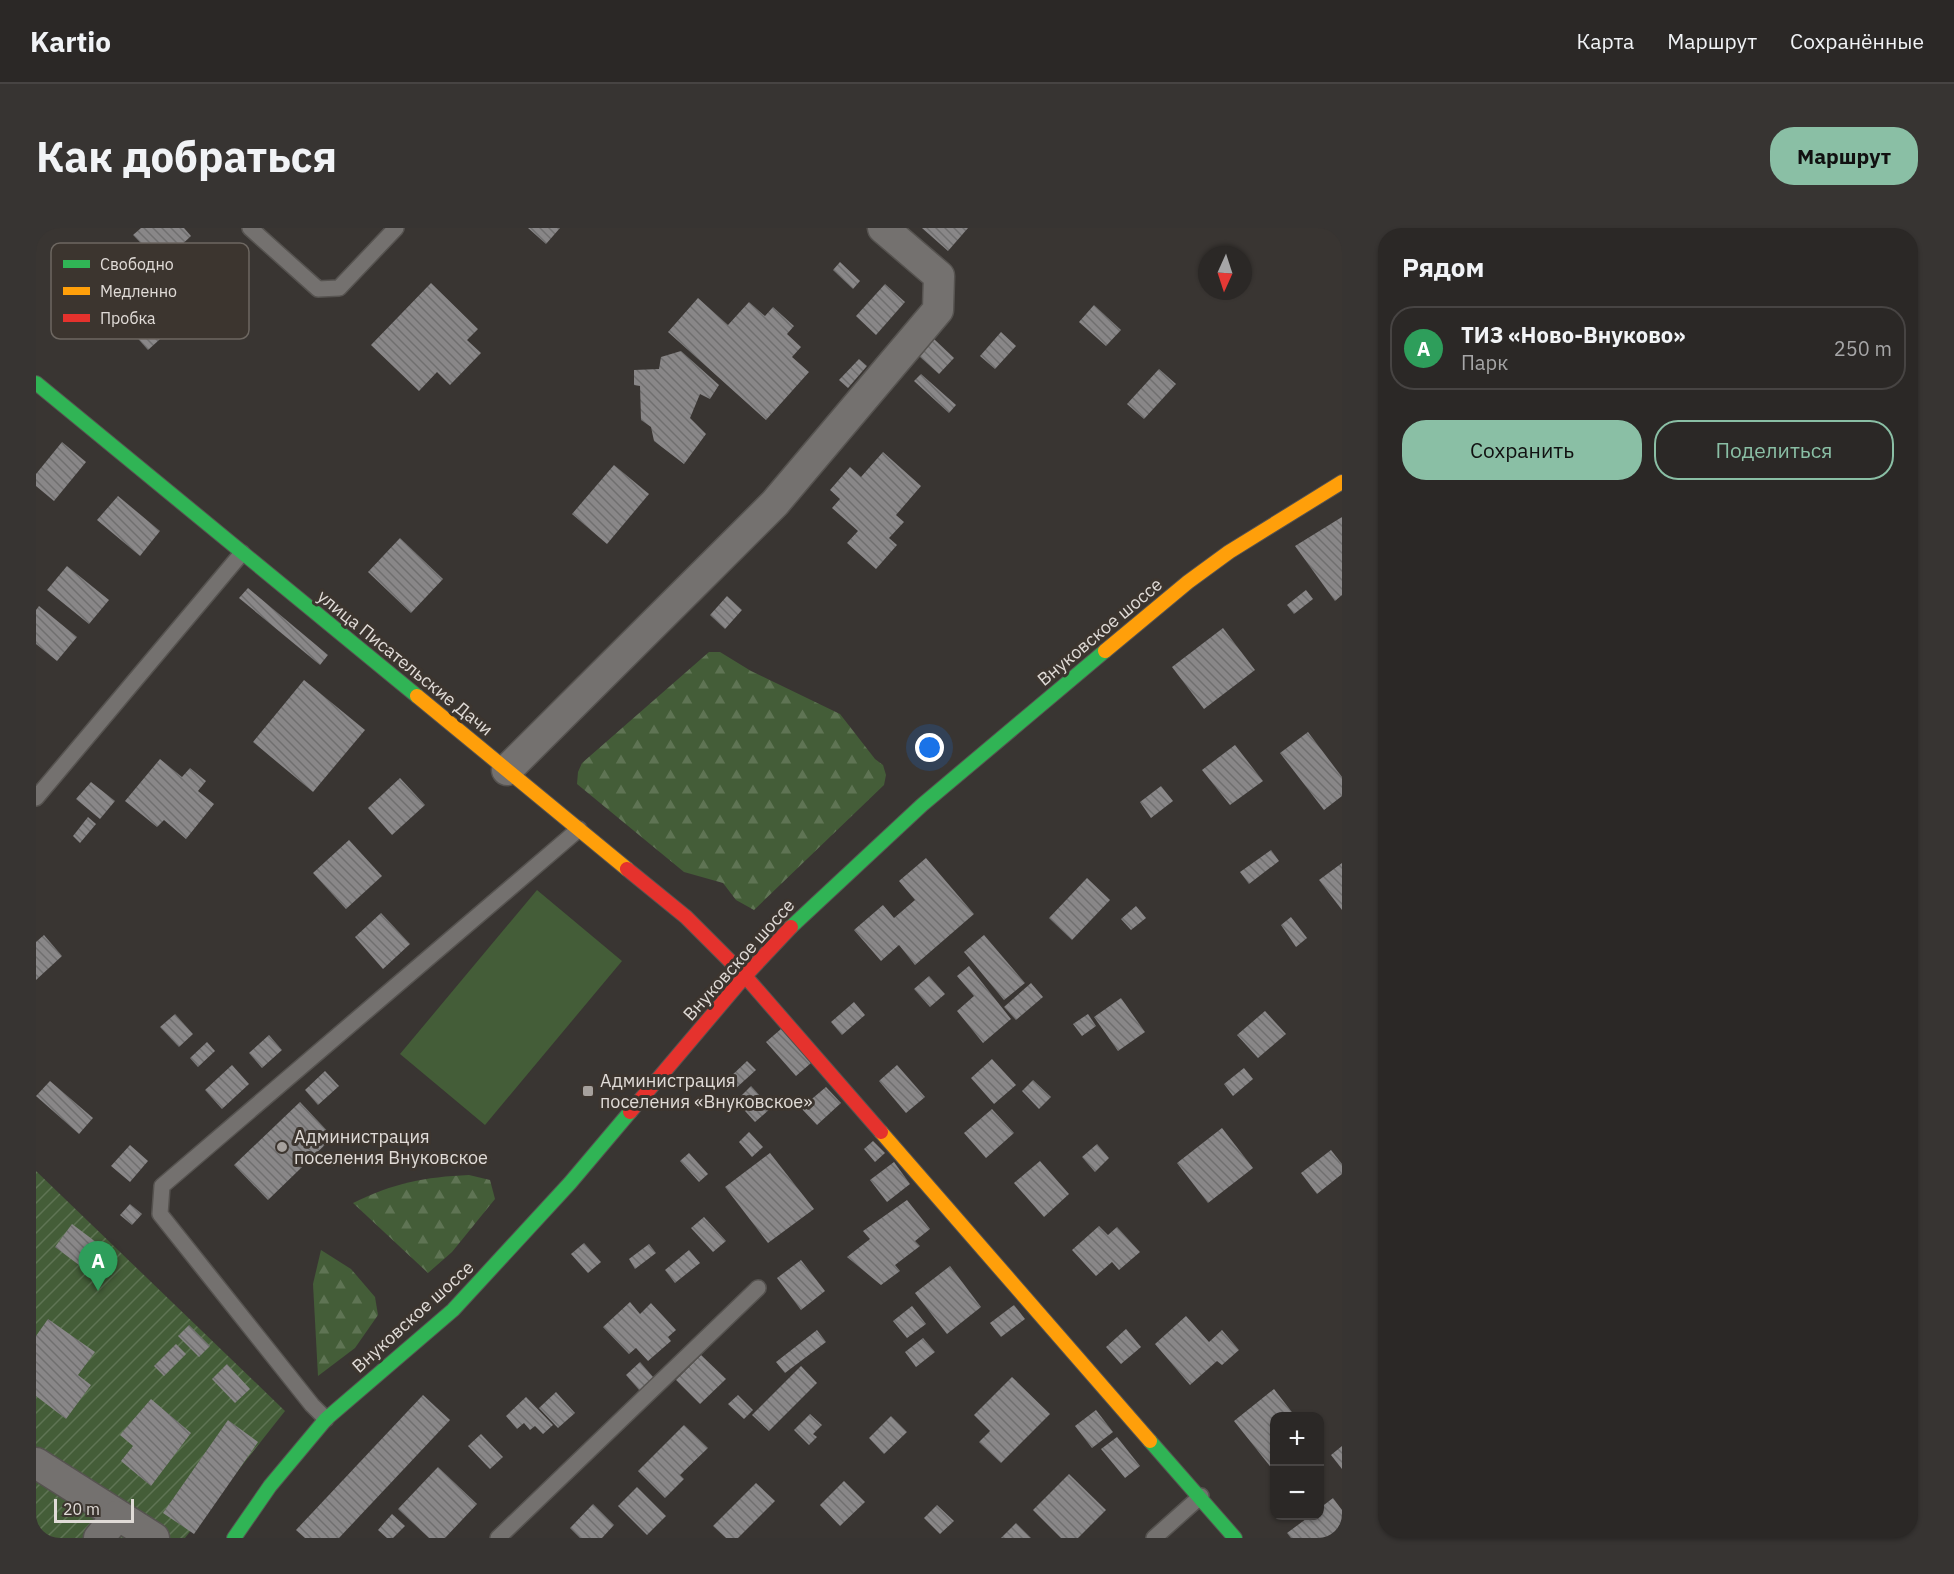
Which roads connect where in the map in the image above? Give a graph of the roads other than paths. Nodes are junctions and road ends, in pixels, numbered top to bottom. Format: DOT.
graph roads {
  1 [pos="250,228"];
  2 [pos="396,228"];
  3 [pos="883,228"];
  4 [pos="36,382"];
  5 [pos="1342,482"];
  6 [pos="243,552"];
  7 [pos="507,770"];
  8 [pos="36,798"];
  9 [pos="579,829"];
  10 [pos="745,976"];
  11 [pos="758,1288"];
  12 [pos="326,1419"];
  13 [pos="36,1462"];
  14 [pos="1201,1496"];
  15 [pos="108,1527"];
  16 [pos="154,1538"];
  17 [pos="234,1538"];
  18 [pos="498,1538"];
  19 [pos="1154,1538"];
  20 [pos="1235,1538"];
  1 -- 2 [label="lane"];
  3 -- 7 [label="street"];
  4 -- 6 [label="street, улица Писательские Дачи"];
  5 -- 10 [label="street, Внуковское шоссе"];
  6 -- 7 [label="street, улица Писательские Дачи"];
  6 -- 8 [label="lane"];
  7 -- 9 [label="street, улица Писательские Дачи"];
  9 -- 10 [label="street, улица Писательские Дачи"];
  9 -- 12 [label="lane"];
  10 -- 12 [label="street, Внуковское шоссе"];
  10 -- 14 [label="street, улица Писательские Дачи"];
  11 -- 18 [label="lane"];
  12 -- 17 [label="street, Внуковское шоссе"];
  13 -- 15 [label="street"];
  14 -- 19 [label="lane"];
  14 -- 20 [label="street, улица Писательские Дачи"];
  15 -- 16 [label="street"];
}
